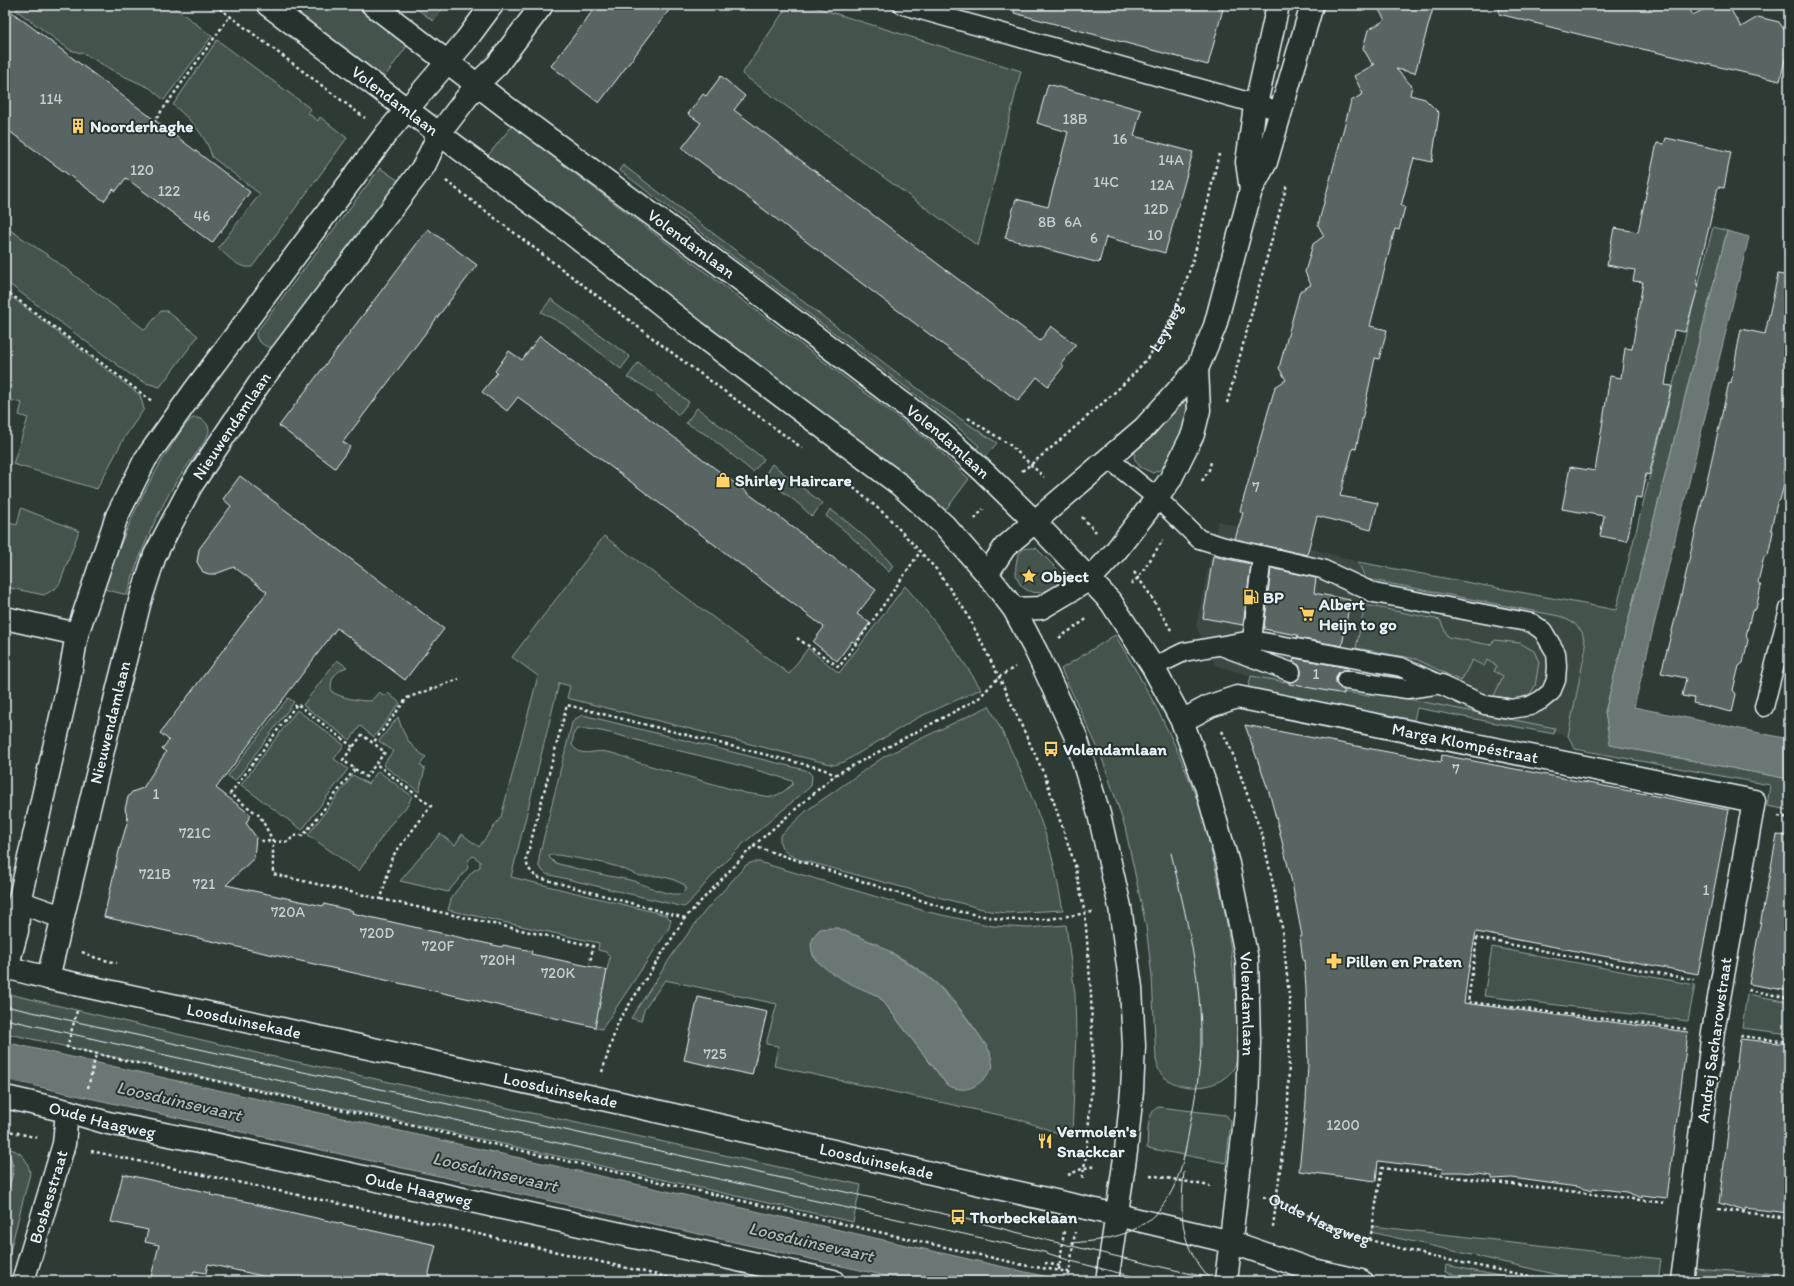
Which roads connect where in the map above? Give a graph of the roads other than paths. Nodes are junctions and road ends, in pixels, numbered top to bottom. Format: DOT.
graph roads {
  1 [pos="268,5"];
  2 [pos="373,5"];
  3 [pos="492,5"];
  4 [pos="542,5"];
  5 [pos="903,5"];
  6 [pos="1278,5"];
  7 [pos="1312,5"];
  8 [pos="448,62"];
  9 [pos="477,84"];
  10 [pos="1256,104"];
  11 [pos="406,110"];
  12 [pos="1281,111"];
  13 [pos="439,134"];
  14 [pos="1251,190"];
  15 [pos="1197,369"];
  16 [pos="1109,459"];
  17 [pos="1157,498"];
  18 [pos="1034,521"];
  19 [pos="1262,556"];
  20 [pos="987,574"];
  21 [pos="1090,579"];
  22 [pos="1014,609"];
  23 [pos="1789,609"];
  24 [pos="5,618"];
  25 [pos="78,634"];
  26 [pos="1252,640"];
  27 [pos="1220,646"];
  28 [pos="1153,667"];
  29 [pos="1291,672"];
  30 [pos="1346,680"];
  31 [pos="1442,684"];
  32 [pos="1764,708"];
  33 [pos="1182,721"];
  34 [pos="1754,800"];
  35 [pos="19,902"];
  36 [pos="62,917"];
  37 [pos="6,967"];
  38 [pos="48,978"];
  39 [pos="5,1097"];
  40 [pos="67,1111"];
  41 [pos="1116,1215"];
  42 [pos="1231,1242"];
  43 [pos="23,1281"];
  44 [pos="833,1281"];
  45 [pos="1107,1281"];
  46 [pos="1226,1281"];
  47 [pos="1361,1281"];
  48 [pos="1682,1281"];
  1 -- 11 [label="street, Volendamlaan"];
  2 -- 8 [label="street, Volendamlaan"];
  3 -- 8 [label="street"];
  4 -- 9 [label="street, Nieuwendamlaan"];
  5 -- 10 [label="lane"];
  6 -- 10 [label="street"];
  7 -- 12 [label="street"];
  8 -- 9 [label="street, Volendamlaan"];
  8 -- 11 [label="street"];
  9 -- 13 [label="street, Nieuwendamlaan"];
  9 -- 18 [label="street, Volendamlaan"];
  10 -- 12 [label="lane"];
  10 -- 14 [label="street"];
  11 -- 13 [label="street, Volendamlaan"];
  11 -- 25 [label="street"];
  12 -- 14 [label="street"];
  13 -- 20 [label="street, Volendamlaan"];
  13 -- 36 [label="street, Nieuwendamlaan"];
  14 -- 15 [label="street"];
  15 -- 16 [label="street"];
  15 -- 17 [label="street"];
  16 -- 17 [label="lane"];
  16 -- 18 [label="street"];
  17 -- 19 [label="lane"];
  17 -- 21 [label="street"];
  18 -- 20 [label="street"];
  18 -- 21 [label="street, Volendamlaan"];
  19 -- 26 [label="lane"];
  19 -- 31 [label="lane"];
  20 -- 22 [label="street, Volendamlaan"];
  21 -- 22 [label="street"];
  21 -- 28 [label="street, Volendamlaan"];
  22 -- 41 [label="street, Volendamlaan"];
  23 -- 32 [label="lane"];
  24 -- 25 [label="street"];
  25 -- 35 [label="street"];
  26 -- 27 [label="lane"];
  26 -- 31 [label="lane"];
  27 -- 28 [label="lane"];
  27 -- 29 [label="lane"];
  28 -- 33 [label="street, Volendamlaan"];
  30 -- 31 [label="lane"];
  33 -- 34 [label="street, Marga Klompéstraat"];
  33 -- 42 [label="street, Volendamlaan"];
  34 -- 48 [label="street, Andrej Sacharowstraat"];
  35 -- 36 [label="street"];
  35 -- 37 [label="street"];
  36 -- 38 [label="street, Nieuwendamlaan"];
  37 -- 38 [label="street, Loosduinsekade"];
  38 -- 41 [label="street, Loosduinsekade"];
  39 -- 40 [label="street, Oude Haagweg"];
  40 -- 43 [label="street, Bosbesstraat"];
  40 -- 44 [label="street, Oude Haagweg"];
  41 -- 42 [label="street"];
  41 -- 45 [label="street"];
  42 -- 46 [label="street, Volendamlaan"];
  42 -- 47 [label="street"];
}
